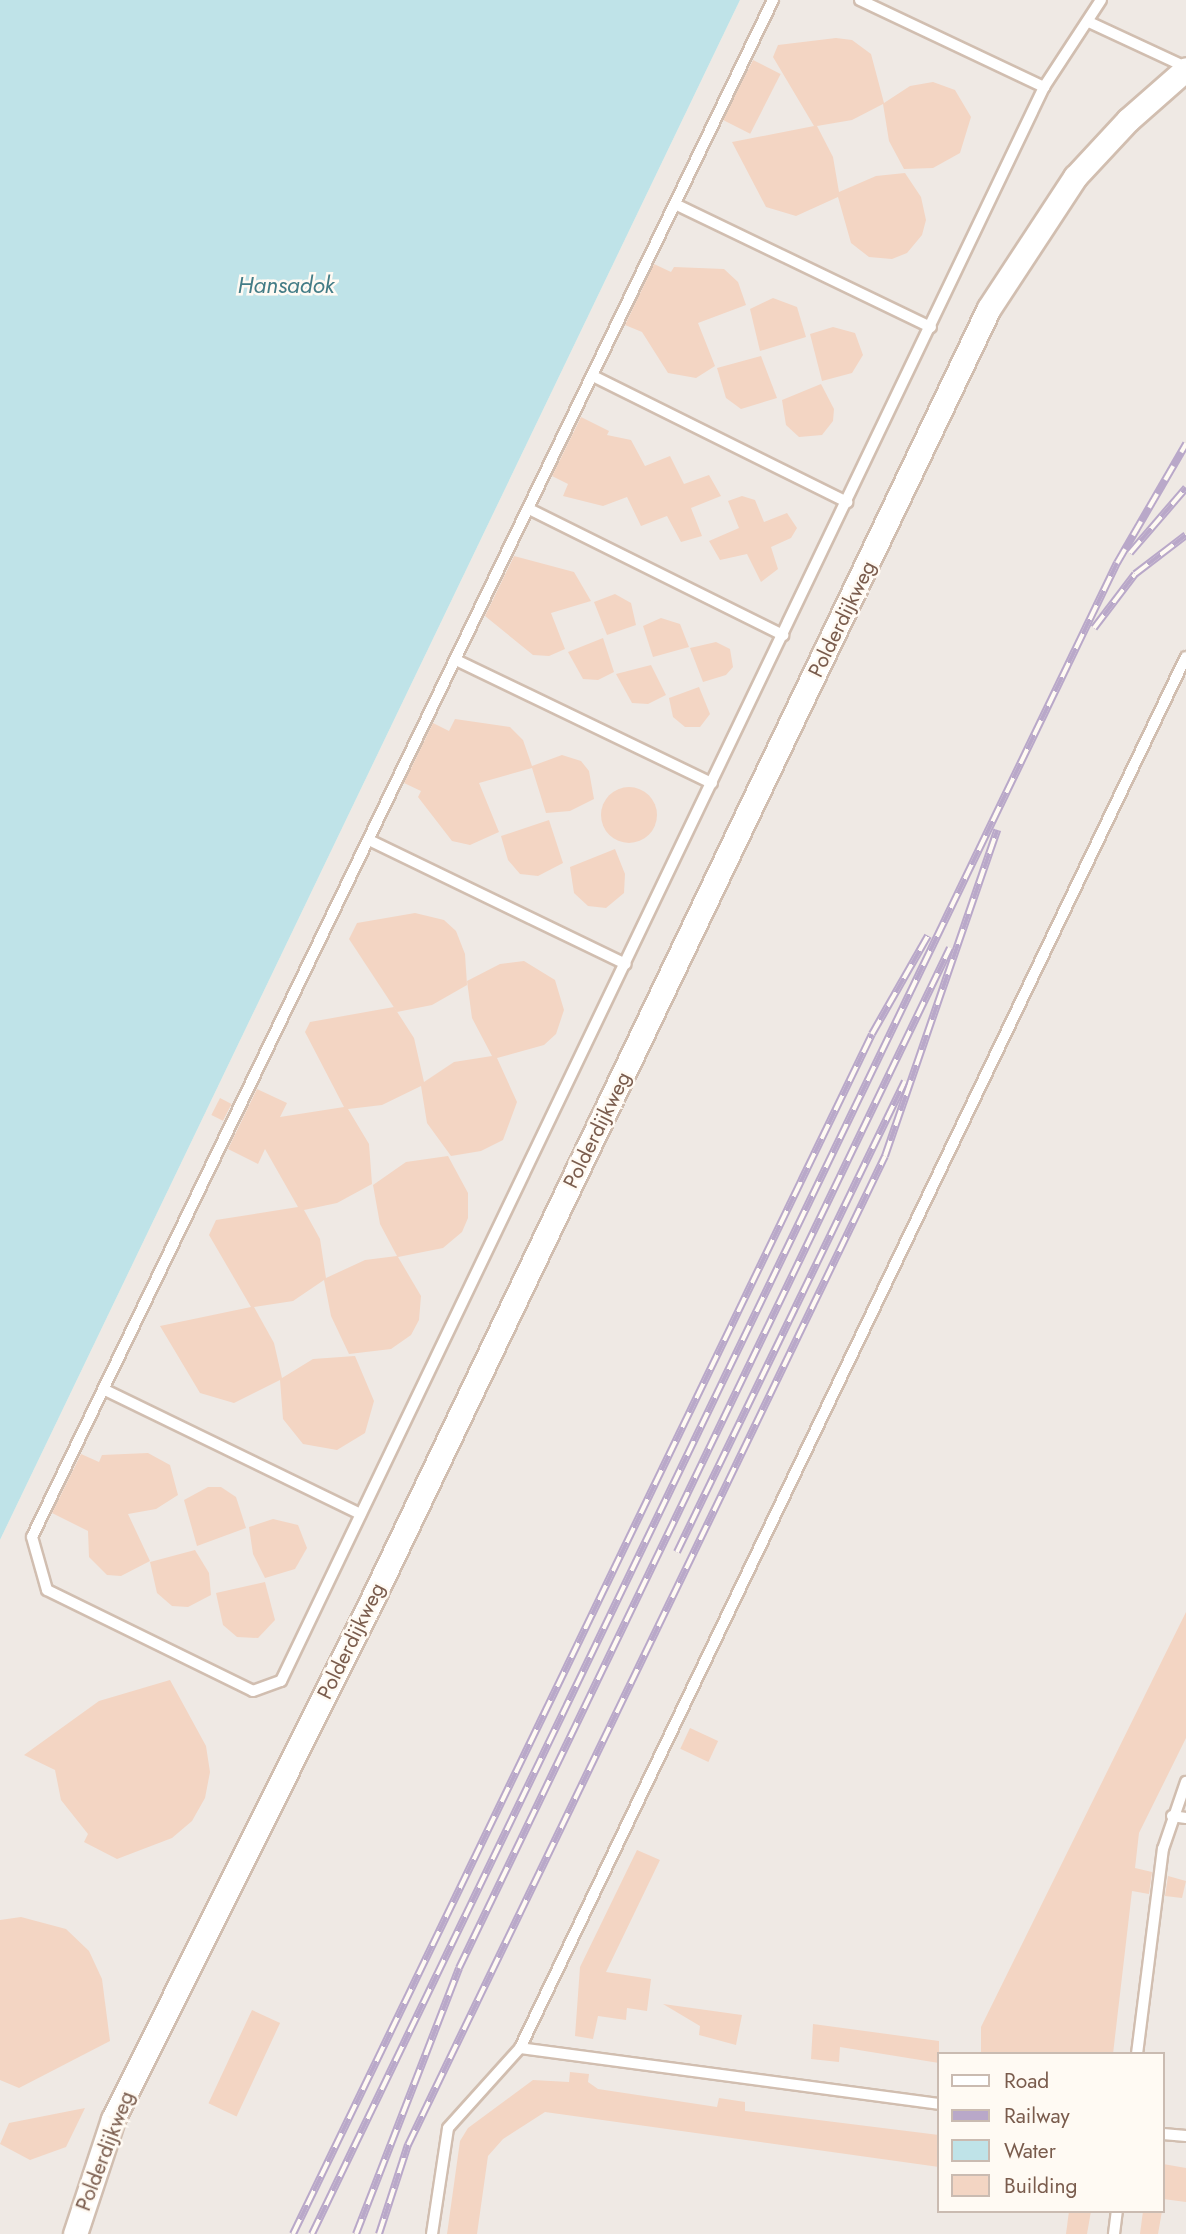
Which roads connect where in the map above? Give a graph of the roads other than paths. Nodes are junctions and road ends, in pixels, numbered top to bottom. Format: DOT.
graph roads {
  1 [pos="774,0"];
  2 [pos="860,0"];
  3 [pos="1101,0"];
  4 [pos="1091,23"];
  5 [pos="1186,68"];
  6 [pos="1044,87"];
  7 [pos="676,204"];
  8 [pos="931,327"];
  9 [pos="593,376"];
  10 [pos="847,502"];
  11 [pos="529,509"];
  12 [pos="783,635"];
  13 [pos="1186,657"];
  14 [pos="456,660"];
  15 [pos="712,783"];
  16 [pos="369,840"];
  17 [pos="626,964"];
  18 [pos="105,1390"];
  19 [pos="360,1514"];
  20 [pos="1186,1782"];
  21 [pos="1172,1816"];
  22 [pos="1186,1818"];
  23 [pos="520,2048"];
  24 [pos="1136,2052"];
  25 [pos="937,2104"];
  26 [pos="1165,2134"];
  27 [pos="1186,2136"];
  28 [pos="1117,2213"];
  29 [pos="75,2234"];
  30 [pos="432,2234"];
  31 [pos="1114,2234"];
  1 -- 7 [label="lane"];
  2 -- 6 [label="lane"];
  3 -- 4 [label="lane"];
  4 -- 5 [label="lane"];
  4 -- 6 [label="lane"];
  5 -- 29 [label="street, Polderdijkweg"];
  6 -- 8 [label="lane"];
  7 -- 8 [label="lane"];
  7 -- 9 [label="lane"];
  8 -- 10 [label="lane"];
  9 -- 10 [label="lane"];
  9 -- 11 [label="lane"];
  10 -- 12 [label="lane"];
  11 -- 12 [label="lane"];
  11 -- 14 [label="lane"];
  12 -- 15 [label="lane"];
  13 -- 23 [label="lane"];
  14 -- 15 [label="lane"];
  14 -- 16 [label="lane"];
  15 -- 17 [label="lane"];
  16 -- 17 [label="lane"];
  16 -- 18 [label="lane"];
  17 -- 19 [label="lane"];
  18 -- 19 [label="lane"];
  18 -- 19 [label="lane"];
  20 -- 21 [label="lane"];
  21 -- 22 [label="lane"];
  21 -- 24 [label="lane"];
  23 -- 25 [label="lane"];
  23 -- 30 [label="lane"];
  26 -- 27 [label="lane"];
  28 -- 31 [label="lane"];
}
